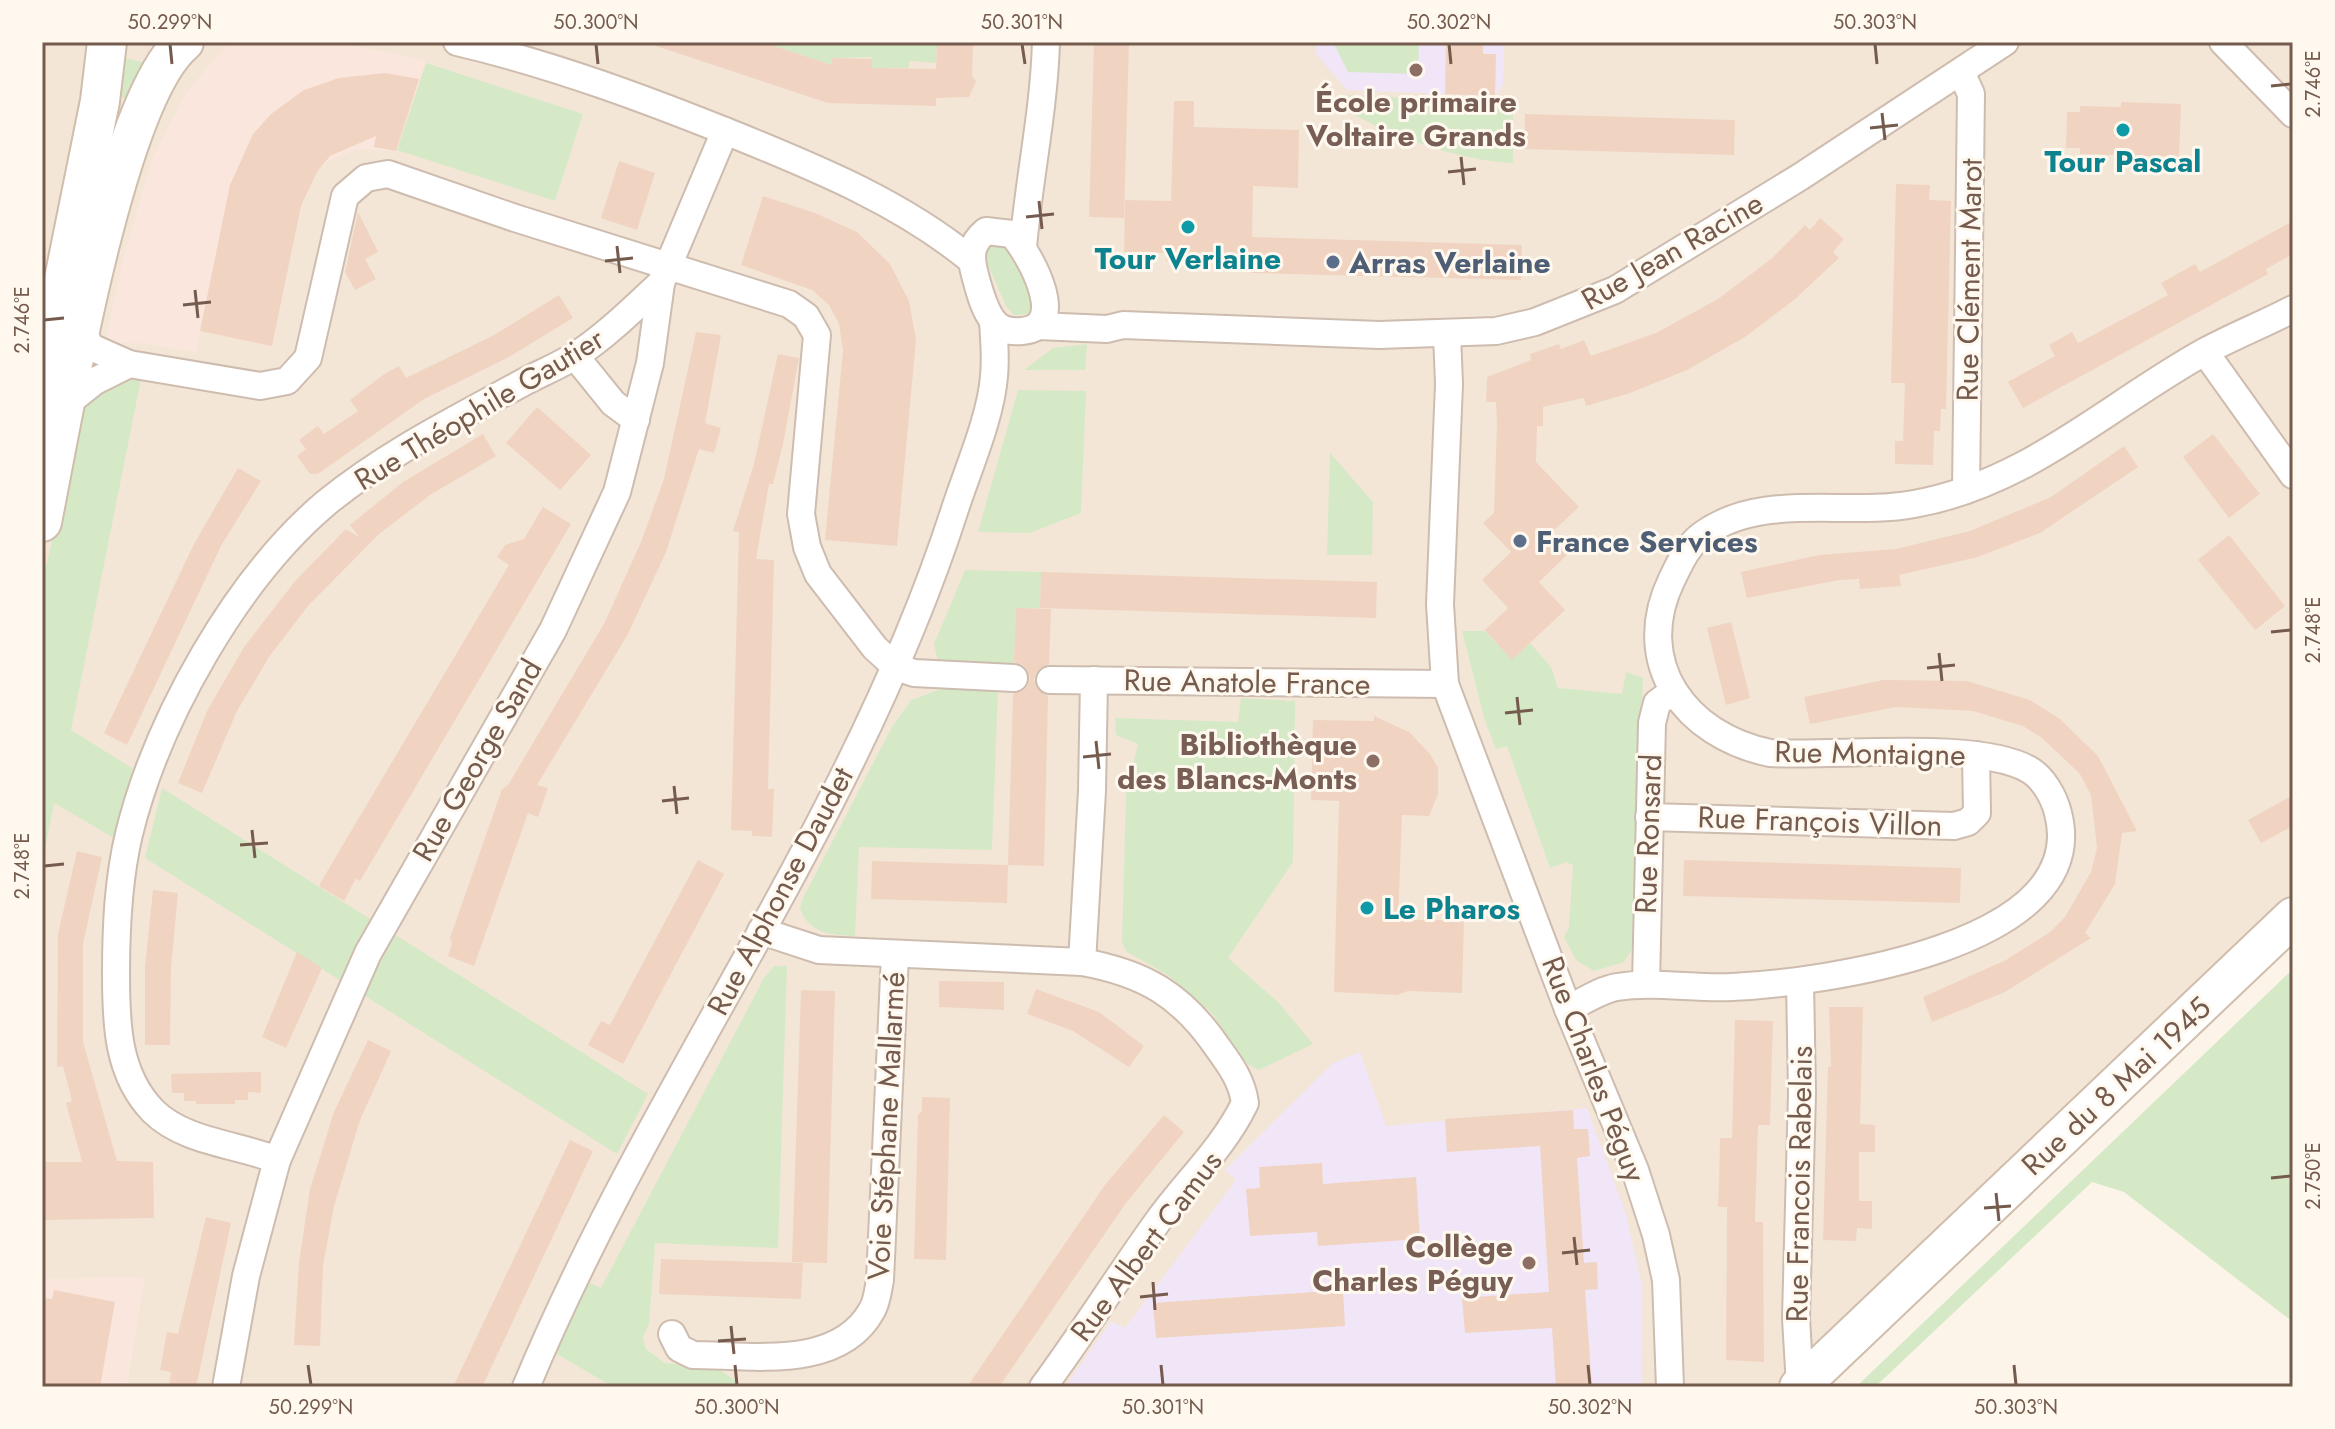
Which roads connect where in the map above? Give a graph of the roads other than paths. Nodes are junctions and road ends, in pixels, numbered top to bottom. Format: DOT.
graph roads {
  1 [pos="107,42"];
  2 [pos="133,42"];
  3 [pos="184,42"];
  4 [pos="1046,42"];
  5 [pos="2005,42"];
  6 [pos="2223,42"];
  7 [pos="463,43"];
  8 [pos="1961,72"];
  9 [pos="2293,114"];
  10 [pos="725,131"];
  11 [pos="1029,180"];
  12 [pos="916,218"];
  13 [pos="992,231"];
  14 [pos="1023,247"];
  15 [pos="971,260"];
  16 [pos="664,275"];
  17 [pos="1044,293"];
  18 [pos="2293,309"];
  19 [pos="993,321"];
  20 [pos="1030,328"];
  21 [pos="1107,329"];
  22 [pos="82,331"];
  23 [pos="1447,334"];
  24 [pos="2205,352"];
  25 [pos="575,356"];
  26 [pos="129,364"];
  27 [pos="994,379"];
  28 [pos="54,396"];
  29 [pos="636,420"];
  30 [pos="2293,475"];
  31 [pos="1966,490"];
  32 [pos="42,522"];
  33 [pos="896,667"];
  34 [pos="1014,678"];
  35 [pos="1050,680"];
  36 [pos="1094,680"];
  37 [pos="1445,684"];
  38 [pos="1672,692"];
  39 [pos="1976,755"];
  40 [pos="1649,817"];
  41 [pos="2293,917"];
  42 [pos="761,931"];
  43 [pos="895,955"];
  44 [pos="1082,962"];
  45 [pos="1800,981"];
  46 [pos="1646,984"];
  47 [pos="1568,1009"];
  48 [pos="277,1160"];
  49 [pos="672,1334"];
  50 [pos="1799,1386"];
  51 [pos="226,1387"];
  52 [pos="526,1387"];
  53 [pos="1043,1387"];
  54 [pos="1670,1387"];
  1 -- 28 [label="main road"];
  2 -- 3 [label="main road"];
  3 -- 22 [label="main road"];
  4 -- 11 [label="street"];
  5 -- 8 [label="street, Rue Jean Racine"];
  6 -- 9 [label="street"];
  7 -- 10 [label="street"];
  8 -- 23 [label="street, Rue Jean Racine"];
  8 -- 31 [label="street, Rue Clément Marot"];
  10 -- 12 [label="street"];
  10 -- 16 [label="street, Rue George Sand"];
  11 -- 13 [label="street"];
  11 -- 14 [label="street"];
  12 -- 13 [label="street"];
  12 -- 15 [label="street"];
  13 -- 14 [label="street"];
  13 -- 15 [label="street"];
  14 -- 17 [label="street"];
  15 -- 19 [label="street, Rue Alphonse Daudet"];
  16 -- 25 [label="street, Rue Théophile Gautier"];
  16 -- 26 [label="street"];
  16 -- 29 [label="street, Rue George Sand"];
  16 -- 33 [label="street"];
  17 -- 20 [label="street"];
  17 -- 21 [label="street, Rue Jean Racine"];
  18 -- 24 [label="street, Rue Montaigne"];
  19 -- 20 [label="street, Rue Jean Racine"];
  19 -- 27 [label="street, Rue Alphonse Daudet"];
  20 -- 21 [label="street, Rue Jean Racine"];
  20 -- 27 [label="street, Rue Alphonse Daudet"];
  21 -- 23 [label="street, Rue Jean Racine"];
  22 -- 26 [label="street"];
  22 -- 28 [label="main road"];
  23 -- 37 [label="street, Rue Charles Péguy"];
  24 -- 30 [label="street"];
  24 -- 31 [label="street, Rue Montaigne"];
  25 -- 29 [label="street"];
  25 -- 48 [label="street, Rue Théophile Gautier"];
  26 -- 28 [label="street"];
  27 -- 33 [label="street, Rue Alphonse Daudet"];
  28 -- 32 [label="main road"];
  29 -- 48 [label="street, Rue George Sand"];
  31 -- 38 [label="street, Rue Montaigne"];
  33 -- 34 [label="street"];
  33 -- 42 [label="street, Rue Alphonse Daudet"];
  35 -- 36 [label="street, Rue Anatole France"];
  36 -- 37 [label="street, Rue Anatole France"];
  36 -- 44 [label="street"];
  37 -- 47 [label="street, Rue Charles Péguy"];
  38 -- 39 [label="street, Rue Montaigne"];
  38 -- 40 [label="street, Rue Ronsard"];
  39 -- 40 [label="street, Rue François Villon"];
  39 -- 45 [label="street, Rue Montaigne"];
  40 -- 46 [label="street, Rue Ronsard"];
  41 -- 50 [label="main road, Rue du 8 Mai 1945"];
  42 -- 43 [label="street"];
  42 -- 52 [label="street, Rue Alphonse Daudet"];
  43 -- 44 [label="street"];
  43 -- 49 [label="street, Voie Stéphane Mallarmé"];
  44 -- 53 [label="street, Rue Albert Camus"];
  45 -- 46 [label="street, Rue Montaigne"];
  45 -- 50 [label="street, Rue Francois Rabelais"];
  46 -- 47 [label="street, Rue Montaigne"];
  47 -- 54 [label="street, Rue Charles Péguy"];
  48 -- 51 [label="street, Rue George Sand"];
}
